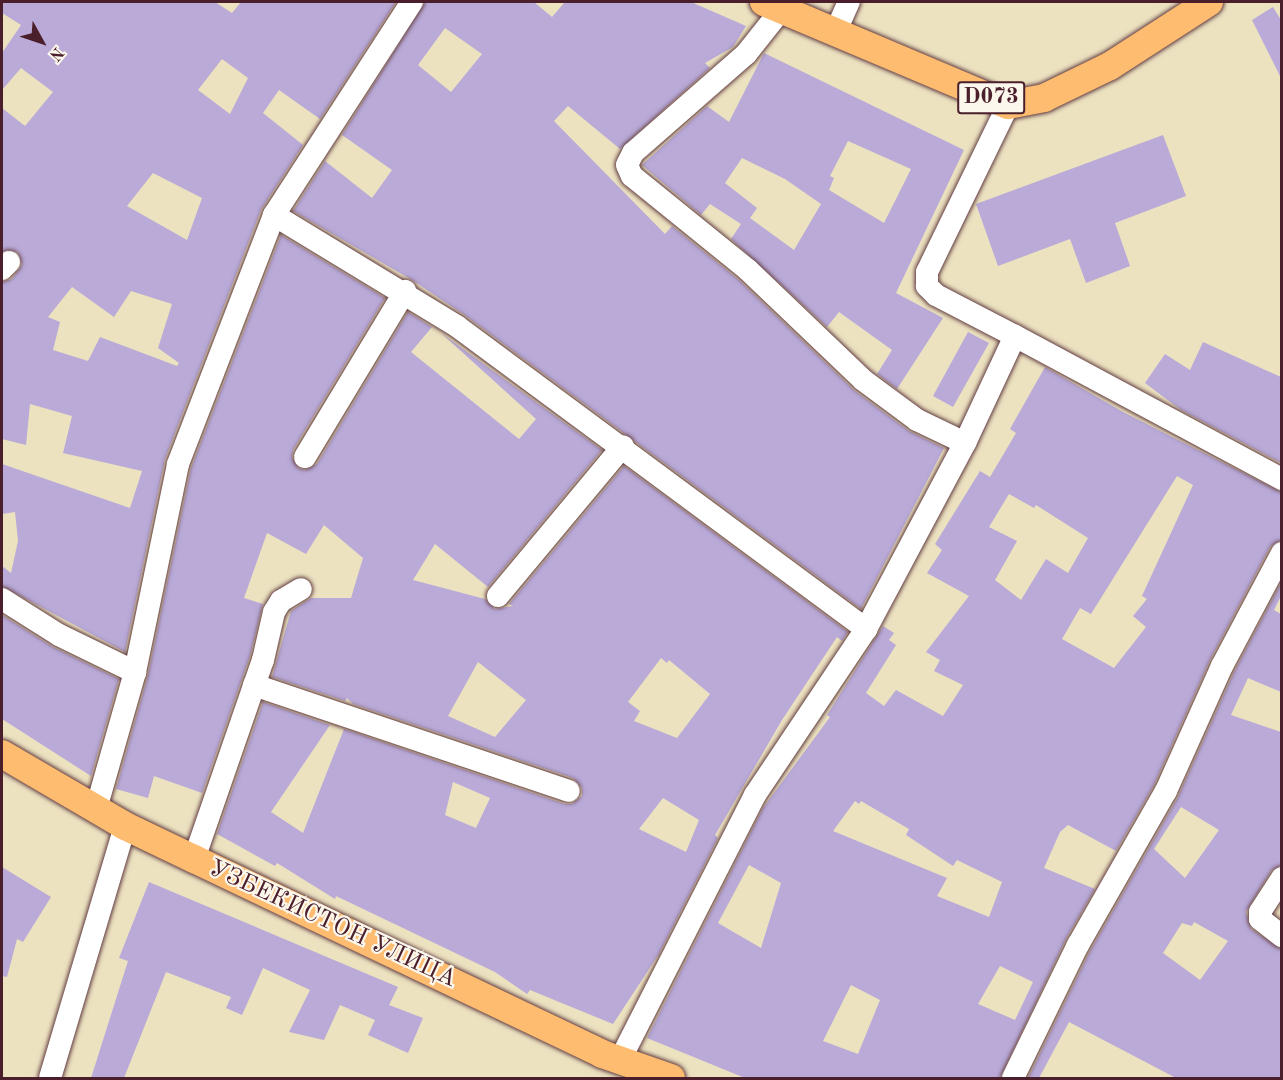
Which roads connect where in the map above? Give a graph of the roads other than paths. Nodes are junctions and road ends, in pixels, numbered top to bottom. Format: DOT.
graph roads {
  1 [pos="412,2"];
  2 [pos="849,2"];
  3 [pos="1209,2"];
  4 [pos="772,5"];
  5 [pos="836,33"];
  6 [pos="1008,105"];
  7 [pos="274,215"];
  8 [pos="405,291"];
  9 [pos="1015,336"];
  10 [pos="965,443"];
  11 [pos="623,446"];
  12 [pos="305,457"];
  13 [pos="1281,479"];
  14 [pos="1281,554"];
  15 [pos="301,589"];
  16 [pos="498,596"];
  17 [pos="2,599"];
  18 [pos="866,629"];
  19 [pos="135,672"];
  20 [pos="254,685"];
  21 [pos="2,754"];
  22 [pos="569,790"];
  23 [pos="96,809"];
  24 [pos="125,826"];
  25 [pos="194,860"];
  26 [pos="1281,878"];
  27 [pos="1281,936"];
  28 [pos="621,1060"];
  29 [pos="50,1078"];
  30 [pos="671,1078"];
  31 [pos="1013,1078"];
  1 -- 7 [label="street"];
  2 -- 5 [label="street"];
  3 -- 6 [label="main road, D073"];
  4 -- 5 [label="main road, D073"];
  4 -- 10 [label="street"];
  5 -- 6 [label="main road, D073"];
  6 -- 9 [label="street"];
  7 -- 8 [label="street"];
  7 -- 19 [label="street"];
  8 -- 11 [label="street"];
  8 -- 12 [label="street"];
  9 -- 10 [label="street"];
  9 -- 13 [label="street"];
  10 -- 18 [label="street"];
  11 -- 16 [label="street"];
  11 -- 18 [label="street"];
  14 -- 31 [label="street"];
  15 -- 20 [label="street"];
  17 -- 19 [label="street"];
  18 -- 28 [label="street"];
  19 -- 23 [label="street"];
  20 -- 22 [label="street"];
  20 -- 25 [label="street"];
  21 -- 23 [label="main road, УЗБЕКИСТОН УЛИЦА"];
  23 -- 24 [label="main road, УЗБЕКИСТОН УЛИЦА"];
  24 -- 25 [label="main road, УЗБЕКИСТОН УЛИЦА"];
  24 -- 29 [label="street"];
  25 -- 28 [label="main road, УЗБЕКИСТОН УЛИЦА"];
  26 -- 27 [label="street"];
  28 -- 30 [label="main road, УЗБЕКИСТОН УЛИЦА"];
}
